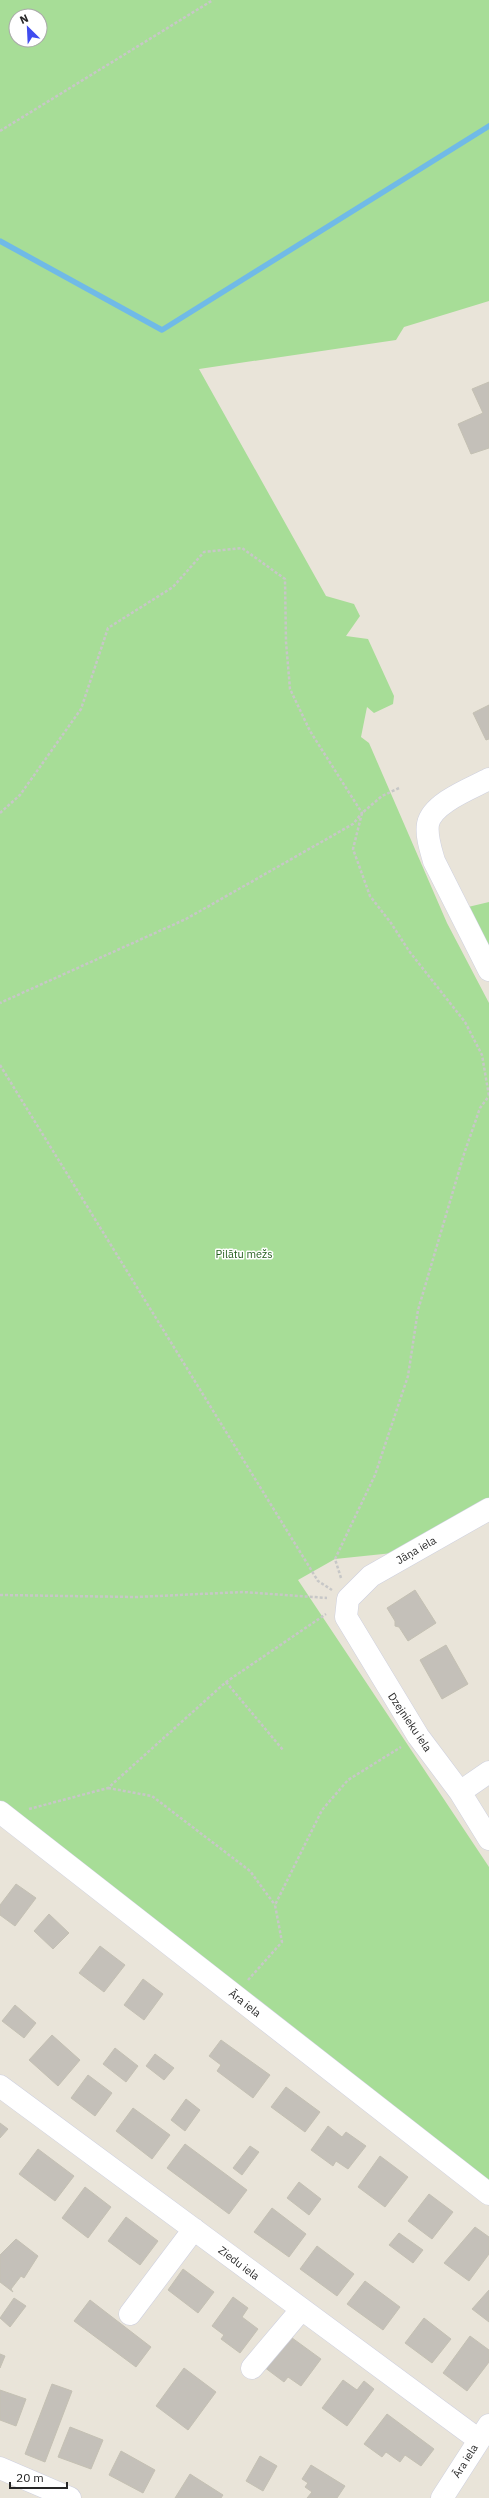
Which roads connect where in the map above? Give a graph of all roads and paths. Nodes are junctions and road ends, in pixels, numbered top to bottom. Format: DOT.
graph roads {
  1 [pos="213,0"];
  2 [pos="0,132"];
  3 [pos="489,779"];
  4 [pos="399,788"];
  5 [pos="0,813"];
  6 [pos="362,813"];
  7 [pos="489,970"];
  8 [pos="0,1003"];
  9 [pos="0,1065"];
  10 [pos="489,1096"];
  11 [pos="489,1508"];
  12 [pos="0,1595"];
  13 [pos="348,1599"];
  14 [pos="226,1682"];
  15 [pos="418,1736"];
  16 [pos="283,1750"];
  17 [pos="489,1772"];
  18 [pos="108,1788"];
  19 [pos="460,1792"];
  20 [pos="4,1815"];
  21 [pos="489,1839"];
  22 [pos="275,1905"];
  23 [pos="234,1995"];
  24 [pos="0,2086"];
  25 [pos="489,2194"];
  26 [pos="194,2229"];
  27 [pos="301,2310"];
  28 [pos="130,2314"];
  29 [pos="252,2368"];
  30 [pos="484,2432"];
  31 [pos="0,2468"];
  32 [pos="449,2496"];
  33 [pos="70,2498"];
  1 -- 2 [label="path"];
  3 -- 7 [label="street"];
  4 -- 6 [label="path"];
  5 -- 6 [label="path"];
  6 -- 8 [label="path"];
  6 -- 10 [label="path"];
  9 -- 13 [label="path"];
  10 -- 13 [label="path"];
  11 -- 13 [label="street, Jāņa iela"];
  12 -- 13 [label="path"];
  13 -- 14 [label="path"];
  13 -- 15 [label="street, Dzejnieku iela"];
  14 -- 16 [label="path"];
  14 -- 18 [label="path"];
  15 -- 19 [label="street, Dzejnieku iela"];
  15 -- 22 [label="path"];
  17 -- 19 [label="street"];
  18 -- 20 [label="path"];
  18 -- 22 [label="path"];
  19 -- 21 [label="street, Dzejnieku iela"];
  20 -- 23 [label="street, Āra iela"];
  22 -- 23 [label="path"];
  23 -- 25 [label="street, Āra iela"];
  24 -- 26 [label="street, Ziedu iela"];
  26 -- 27 [label="street, Ziedu iela"];
  26 -- 28 [label="street"];
  27 -- 29 [label="street"];
  27 -- 30 [label="street, Ziedu iela"];
  30 -- 32 [label="street, Āra iela"];
  31 -- 33 [label="street"];
}
